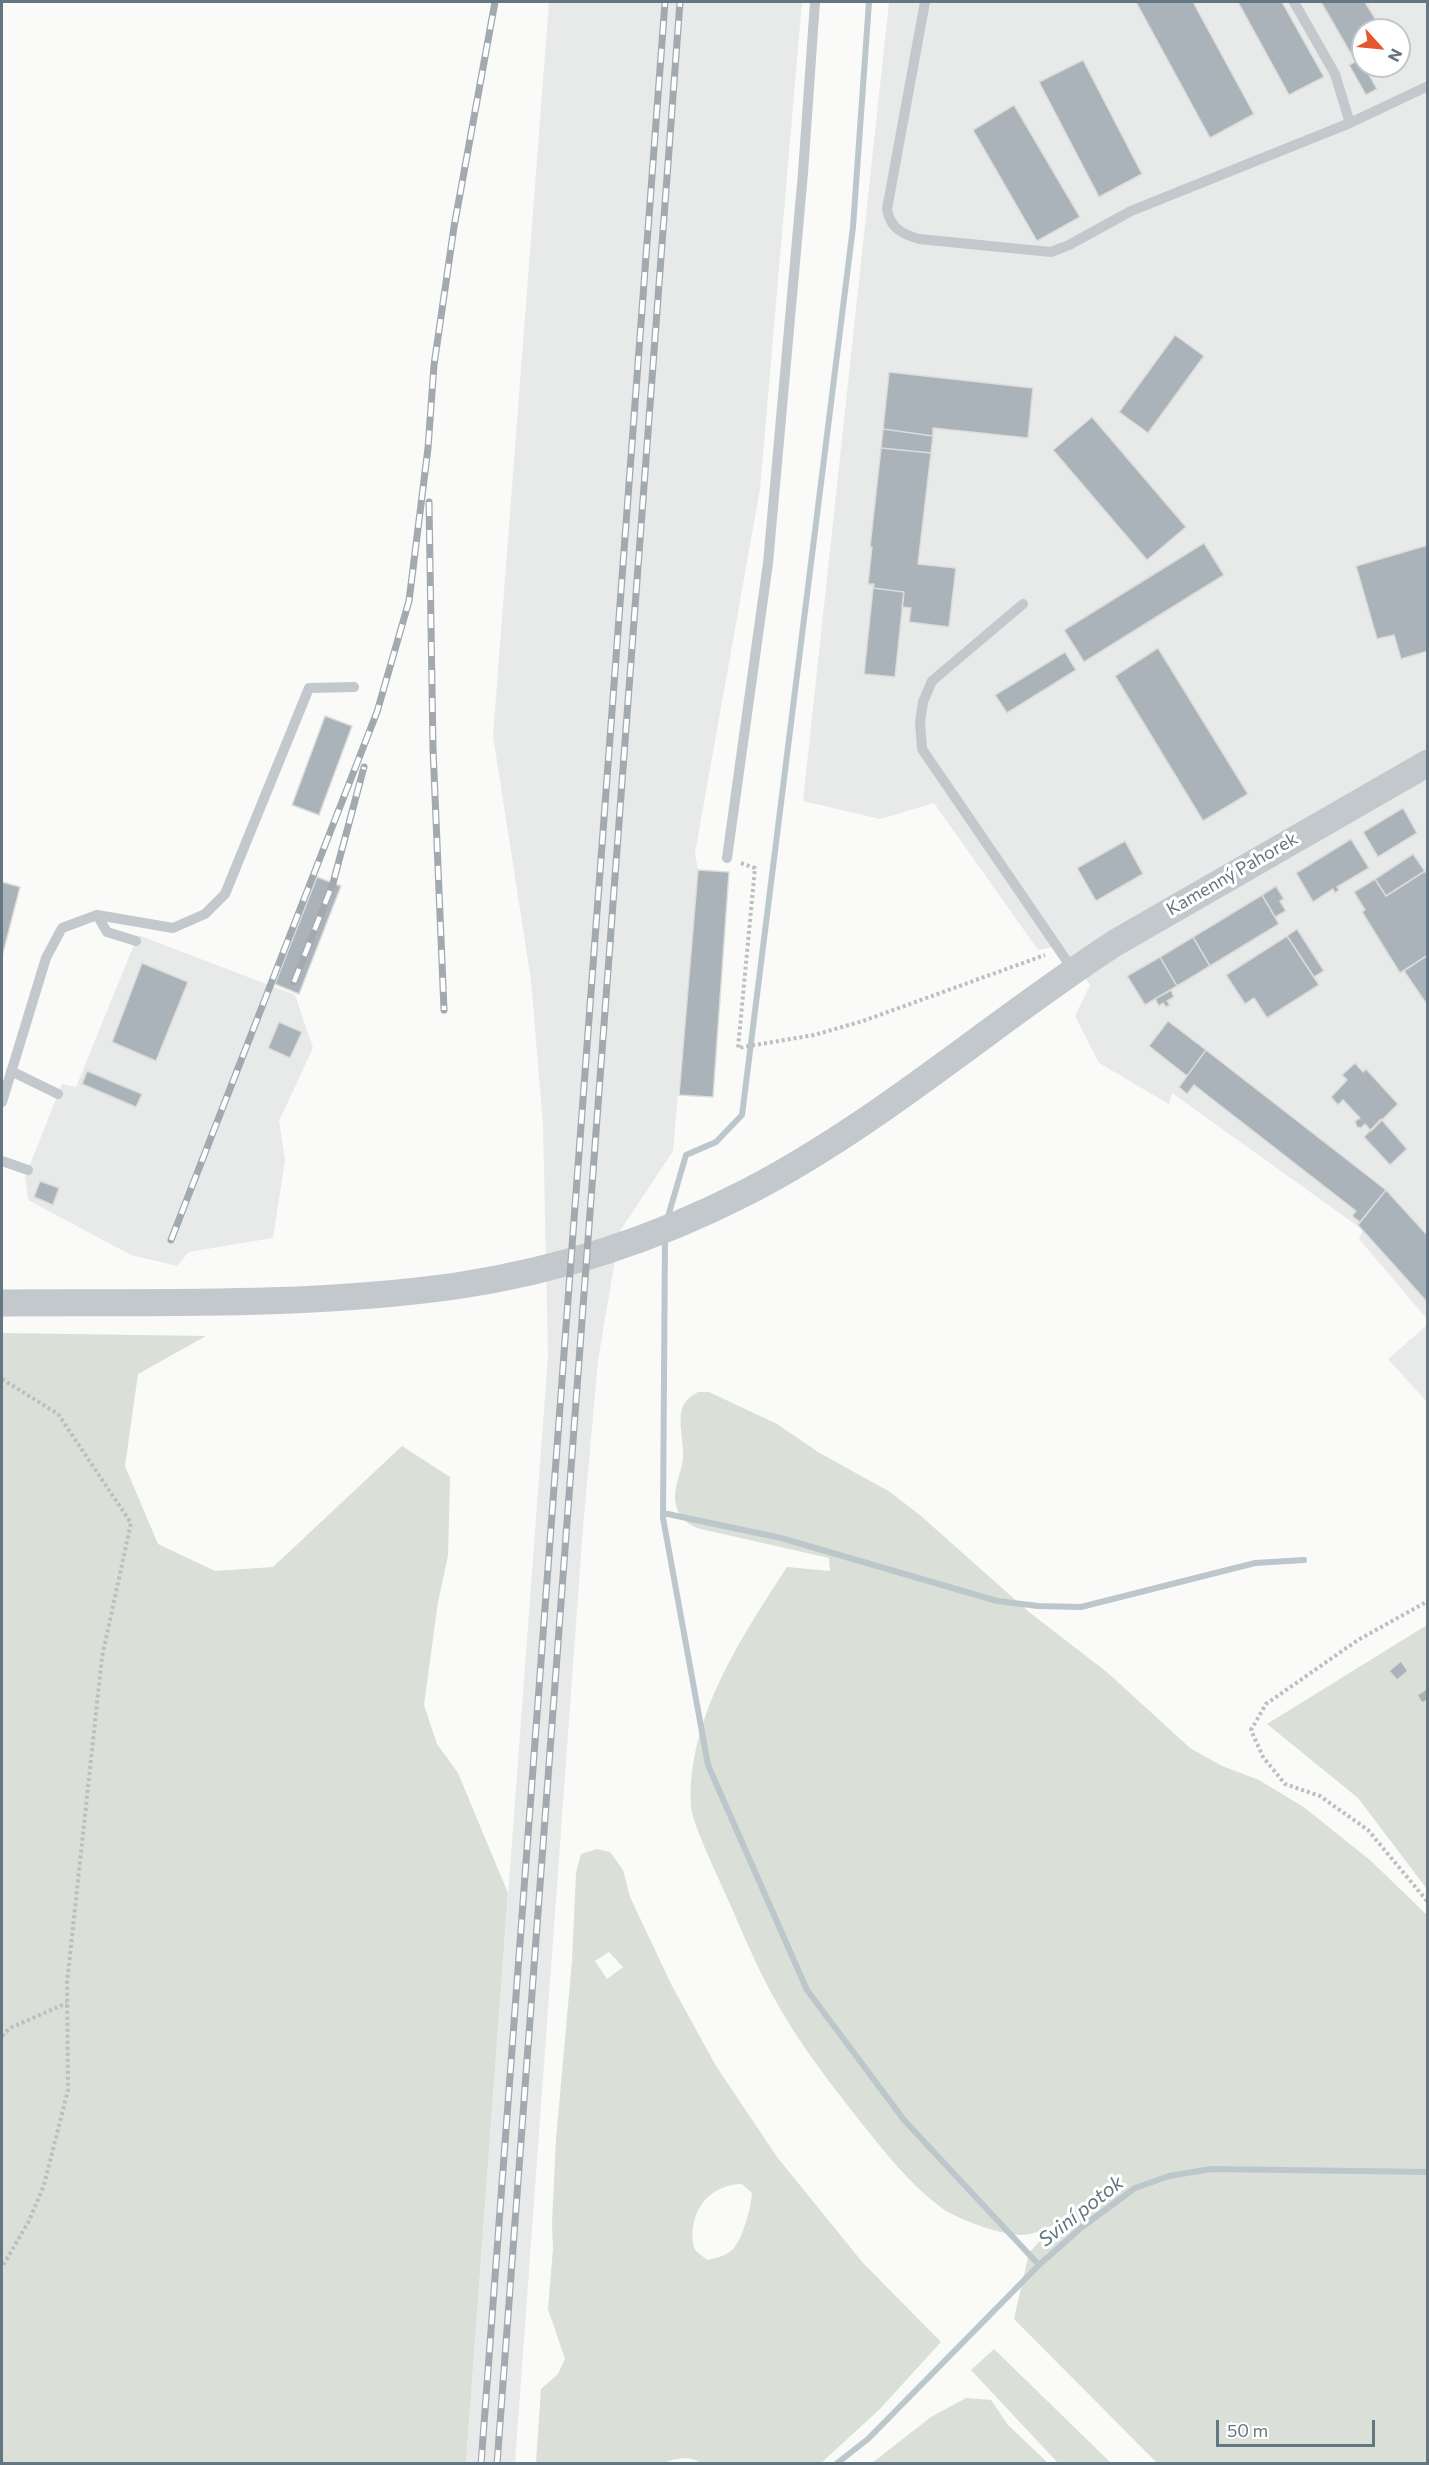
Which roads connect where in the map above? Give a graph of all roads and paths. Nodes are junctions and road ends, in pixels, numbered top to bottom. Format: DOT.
graph roads {
  1 [pos="814,2"];
  2 [pos="925,2"];
  3 [pos="1294,2"];
  4 [pos="1428,86"];
  5 [pos="1350,123"];
  6 [pos="1023,604"];
  7 [pos="354,687"];
  8 [pos="1428,763"];
  9 [pos="727,858"];
  10 [pos="97,915"];
  11 [pos="136,941"];
  12 [pos="1066,960"];
  13 [pos="11,1071"];
  14 [pos="58,1094"];
  15 [pos="2,1102"];
  16 [pos="2,1161"];
  17 [pos="28,1170"];
  18 [pos="2,1303"];
  19 [pos="2,1379"];
  20 [pos="1428,1601"];
  21 [pos="1427,1901"];
  22 [pos="67,2003"];
  23 [pos="2,2036"];
  24 [pos="2,2267"];
  1 -- 9 [label="lane"];
  2 -- 5 [label="lane"];
  3 -- 5 [label="lane"];
  4 -- 5 [label="lane"];
  6 -- 12 [label="lane"];
  7 -- 10 [label="lane"];
  8 -- 12 [label="street, Kamenný Pahorek"];
  9 -- 12 [label="path"];
  10 -- 11 [label="lane"];
  10 -- 13 [label="lane"];
  12 -- 18 [label="street, Kamenný Pahorek"];
  13 -- 14 [label="lane"];
  13 -- 15 [label="lane"];
  16 -- 17 [label="lane"];
  19 -- 22 [label="path"];
  20 -- 21 [label="path"];
  22 -- 23 [label="path"];
  22 -- 24 [label="path"];
}
